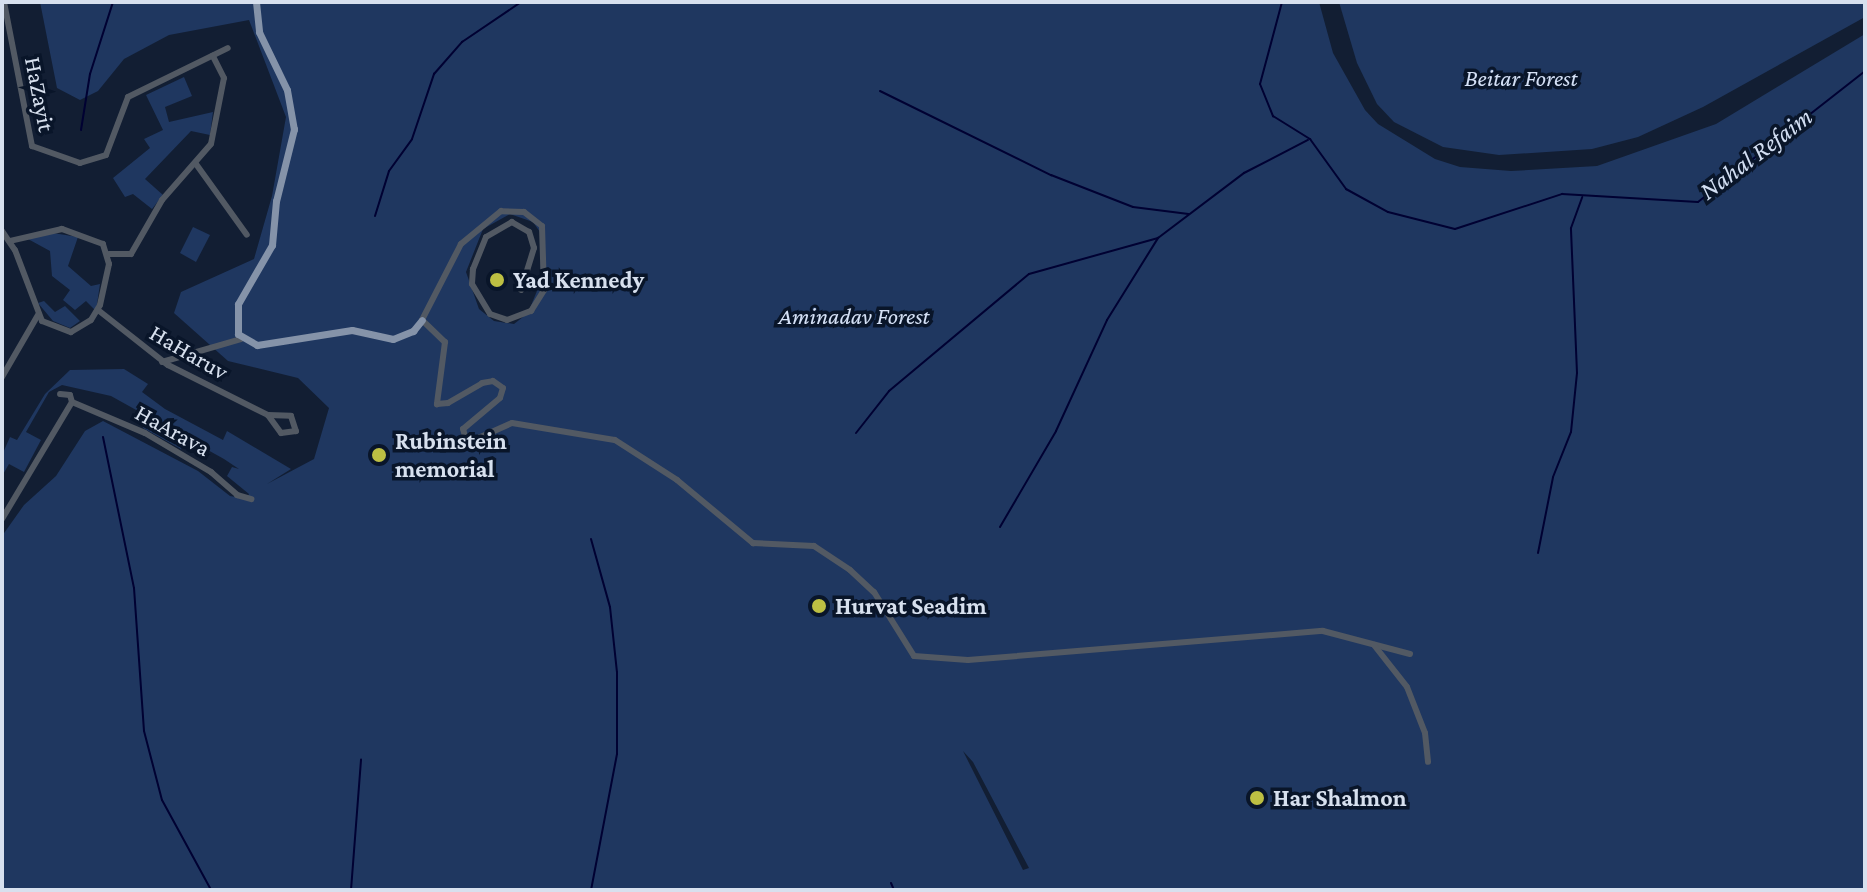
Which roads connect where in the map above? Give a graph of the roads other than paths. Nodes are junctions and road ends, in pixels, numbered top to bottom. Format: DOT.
graph roads {
  1 [pos="4,2"];
  2 [pos="256,2"];
  3 [pos="228,48"];
  4 [pos="213,56"];
  5 [pos="196,164"];
  6 [pos="2,231"];
  7 [pos="247,235"];
  8 [pos="10,241"];
  9 [pos="109,254"];
  10 [pos="521,290"];
  11 [pos="98,310"];
  12 [pos="38,315"];
  13 [pos="422,320"];
  14 [pos="241,339"];
  15 [pos="162,362"];
  16 [pos="2,377"];
  17 [pos="60,394"];
  18 [pos="72,402"];
  19 [pos="268,415"];
  20 [pos="251,499"];
  21 [pos="2,519"];
  22 [pos="1371,643"];
  23 [pos="1410,654"];
  24 [pos="1428,762"];
  1 -- 4 [label="street, HaZayit"];
  2 -- 14 [label="main road"];
  3 -- 4 [label="street, HaZayit"];
  4 -- 5 [label="street"];
  5 -- 7 [label="street"];
  5 -- 9 [label="street"];
  6 -- 8 [label="street"];
  8 -- 9 [label="street"];
  8 -- 12 [label="street"];
  9 -- 11 [label="street"];
  10 -- 13 [label="street"];
  11 -- 12 [label="street"];
  11 -- 15 [label="street, HaHaruv"];
  12 -- 16 [label="street"];
  13 -- 14 [label="main road"];
  13 -- 22 [label="street"];
  14 -- 15 [label="street"];
  15 -- 19 [label="street, HaHaruv"];
  17 -- 18 [label="street, HaArava"];
  18 -- 20 [label="street, HaArava"];
  18 -- 21 [label="street"];
  19 -- 19 [label="street, HaHaruv"];
  22 -- 23 [label="street"];
  22 -- 24 [label="street"];
}
